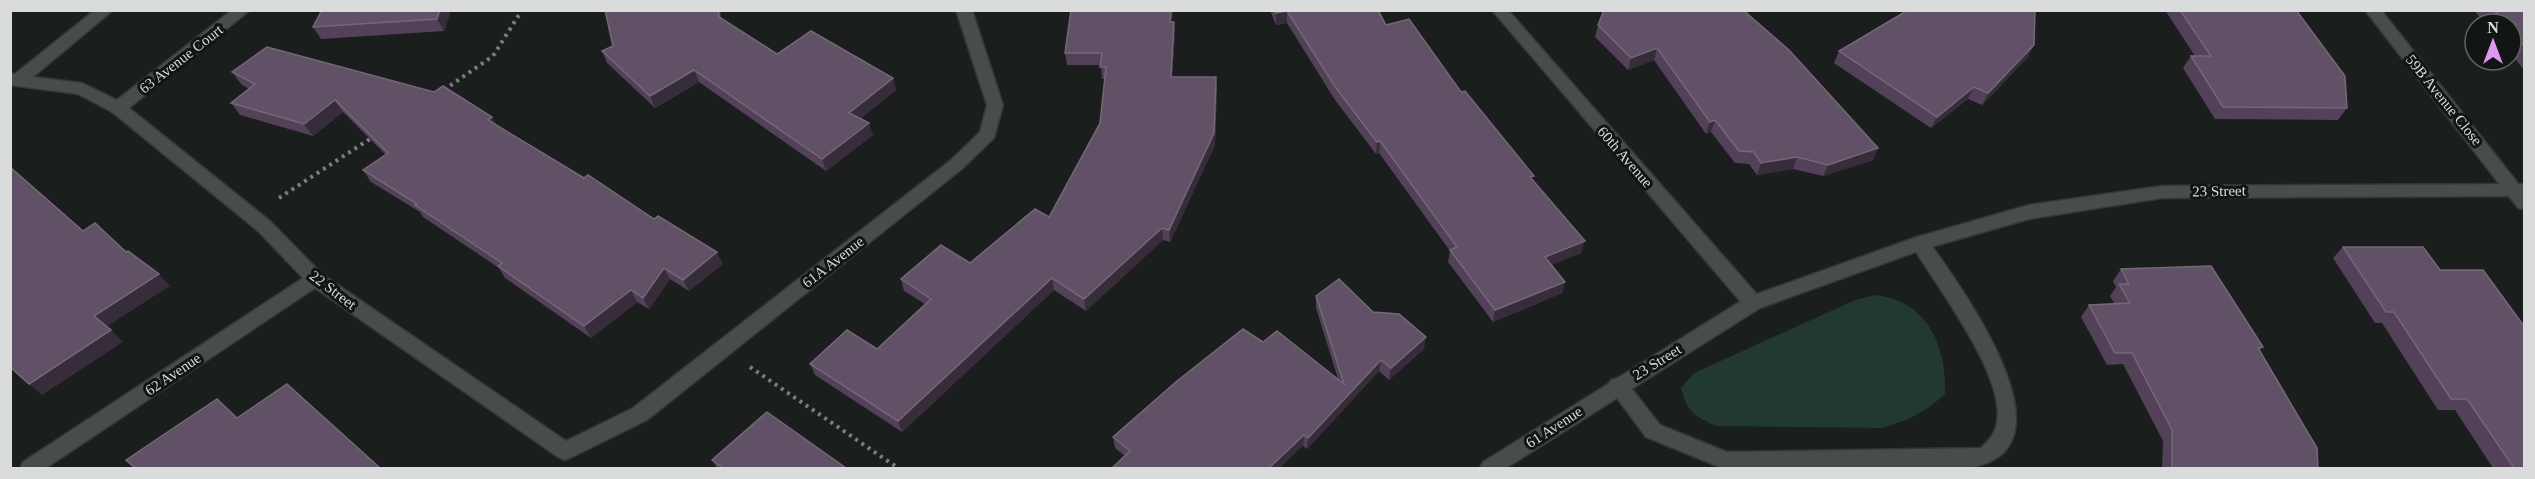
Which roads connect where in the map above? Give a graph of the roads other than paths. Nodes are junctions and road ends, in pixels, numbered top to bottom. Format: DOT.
graph roads {
  1 [pos="106,10"];
  2 [pos="243,10"];
  3 [pos="964,10"];
  4 [pos="1499,10"];
  5 [pos="2372,10"];
  6 [pos="15,79"];
  7 [pos="118,108"];
  8 [pos="2521,194"];
  9 [pos="1920,243"];
  10 [pos="315,279"];
  11 [pos="1753,303"];
  12 [pos="1618,386"];
  13 [pos="565,451"];
  14 [pos="30,468"];
  15 [pos="1490,468"];
  1 -- 6 [label="street"];
  2 -- 7 [label="street, 63 Avenue Court"];
  3 -- 13 [label="street, 61A Avenue"];
  4 -- 11 [label="street, 60th Avenue"];
  5 -- 8 [label="street, 59B Avenue Close"];
  6 -- 7 [label="street, 22 Street"];
  7 -- 10 [label="street, 22 Street"];
  8 -- 9 [label="street, 23 Street"];
  9 -- 11 [label="street, 23 Street"];
  9 -- 12 [label="street, 23 Street"];
  10 -- 13 [label="street, 22 Street"];
  10 -- 14 [label="street, 62 Avenue"];
  11 -- 12 [label="street, 23 Street"];
  12 -- 15 [label="street, 61 Avenue"];
}
